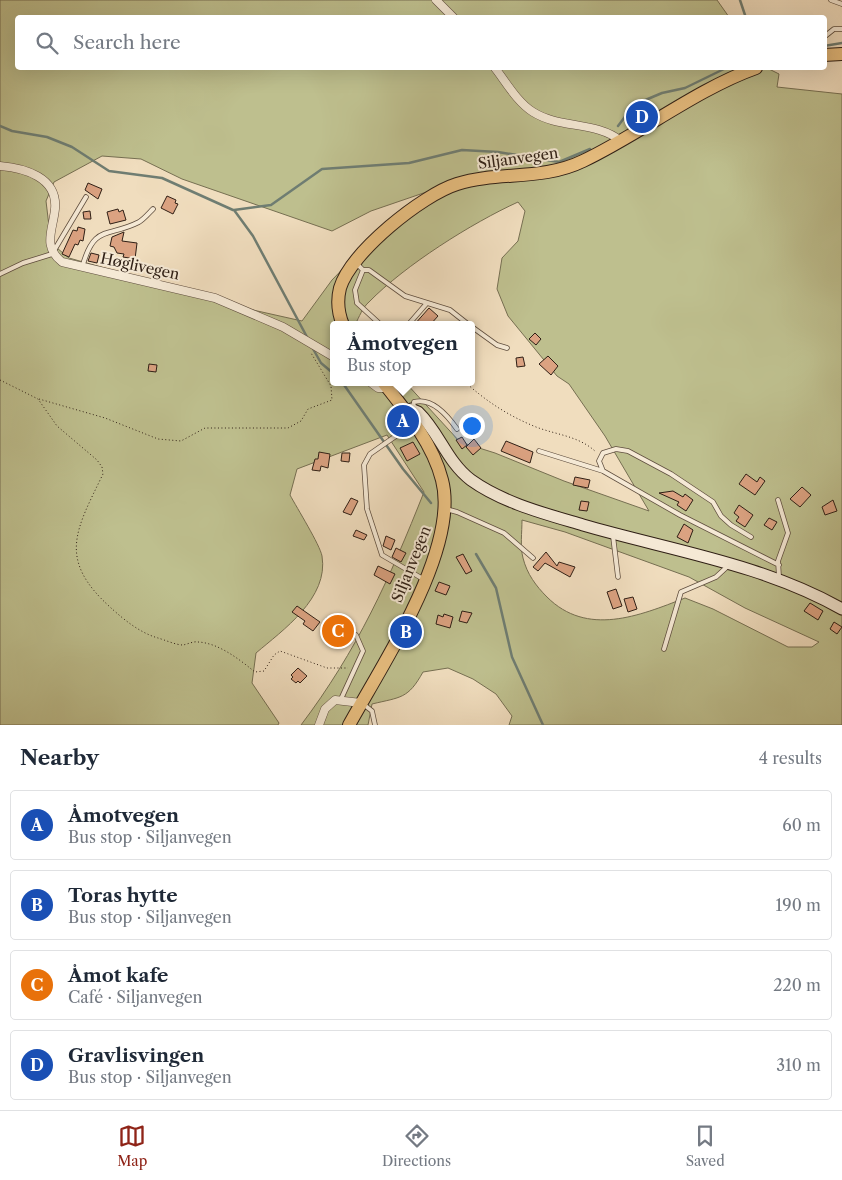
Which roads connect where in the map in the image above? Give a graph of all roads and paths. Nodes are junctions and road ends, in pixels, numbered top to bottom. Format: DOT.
graph roads {
  1 [pos="436,0"];
  2 [pos="831,0"];
  3 [pos="842,4"];
  4 [pos="451,15"];
  5 [pos="842,29"];
  6 [pos="827,35"];
  7 [pos="842,54"];
  8 [pos="827,55"];
  9 [pos="497,70"];
  10 [pos="752,70"];
  11 [pos="621,141"];
  12 [pos="0,166"];
  13 [pos="86,197"];
  14 [pos="153,209"];
  15 [pos="53,253"];
  16 [pos="359,266"];
  17 [pos="82,268"];
  18 [pos="0,274"];
  19 [pos="427,303"];
  20 [pos="342,321"];
  21 [pos="377,321"];
  22 [pos="411,321"];
  23 [pos="464,321"];
  24 [pos="475,330"];
  25 [pos="507,348"];
  26 [pos="310,352"];
  27 [pos="328,354"];
  28 [pos="0,380"];
  29 [pos="330,384"];
  30 [pos="331,386"];
  31 [pos="387,386"];
  32 [pos="469,386"];
  33 [pos="38,399"];
  34 [pos="410,411"];
  35 [pos="414,423"];
  36 [pos="457,429"];
  37 [pos="539,451"];
  38 [pos="600,456"];
  39 [pos="603,471"];
  40 [pos="778,500"];
  41 [pos="446,509"];
  42 [pos="613,533"];
  43 [pos="752,537"];
  44 [pos="532,558"];
  45 [pos="729,565"];
  46 [pos="779,565"];
  47 [pos="618,577"];
  48 [pos="425,580"];
  49 [pos="779,580"];
  50 [pos="840,604"];
  51 [pos="356,635"];
  52 [pos="664,649"];
  53 [pos="354,670"];
  54 [pos="341,699"];
  55 [pos="361,703"];
  56 [pos="319,725"];
  57 [pos="349,725"];
  58 [pos="375,725"];
  1 -- 4 [label="street"];
  2 -- 3 [label="lane"];
  5 -- 6 [label="lane"];
  7 -- 8 [label="main road"];
  9 -- 11 [label="street"];
  10 -- 11 [label="main road, Siljanvegen"];
  11 -- 16 [label="main road, Siljanvegen"];
  12 -- 15 [label="street"];
  13 -- 15 [label="lane"];
  14 -- 17 [label="lane"];
  15 -- 17 [label="street, Høglivegen"];
  15 -- 18 [label="lane"];
  16 -- 19 [label="lane"];
  16 -- 20 [label="main road, Siljanvegen"];
  16 -- 21 [label="lane"];
  17 -- 27 [label="street, Høglivegen"];
  19 -- 22 [label="lane"];
  19 -- 23 [label="lane"];
  24 -- 25 [label="lane"];
  26 -- 29 [label="path"];
  28 -- 33 [label="path"];
  30 -- 33 [label="path"];
  31 -- 34 [label="main road, Siljanvegen"];
  32 -- 38 [label="path"];
  33 -- 53 [label="path"];
  34 -- 35 [label="main road, Siljanvegen"];
  34 -- 36 [label="lane"];
  34 -- 42 [label="main road"];
  35 -- 41 [label="main road, Siljanvegen"];
  35 -- 48 [label="lane"];
  37 -- 39 [label="lane"];
  38 -- 39 [label="lane"];
  38 -- 43 [label="lane"];
  39 -- 46 [label="lane"];
  40 -- 46 [label="lane"];
  41 -- 44 [label="lane"];
  41 -- 48 [label="main road, Siljanvegen"];
  42 -- 45 [label="main road"];
  42 -- 47 [label="lane"];
  45 -- 49 [label="main road"];
  45 -- 52 [label="lane"];
  46 -- 49 [label="lane"];
  48 -- 55 [label="main road, Siljanvegen"];
  49 -- 50 [label="main road"];
  51 -- 53 [label="lane"];
  53 -- 54 [label="lane"];
  54 -- 55 [label="street"];
  54 -- 56 [label="street"];
  55 -- 57 [label="main road, Siljanvegen"];
  55 -- 58 [label="lane"];
}
